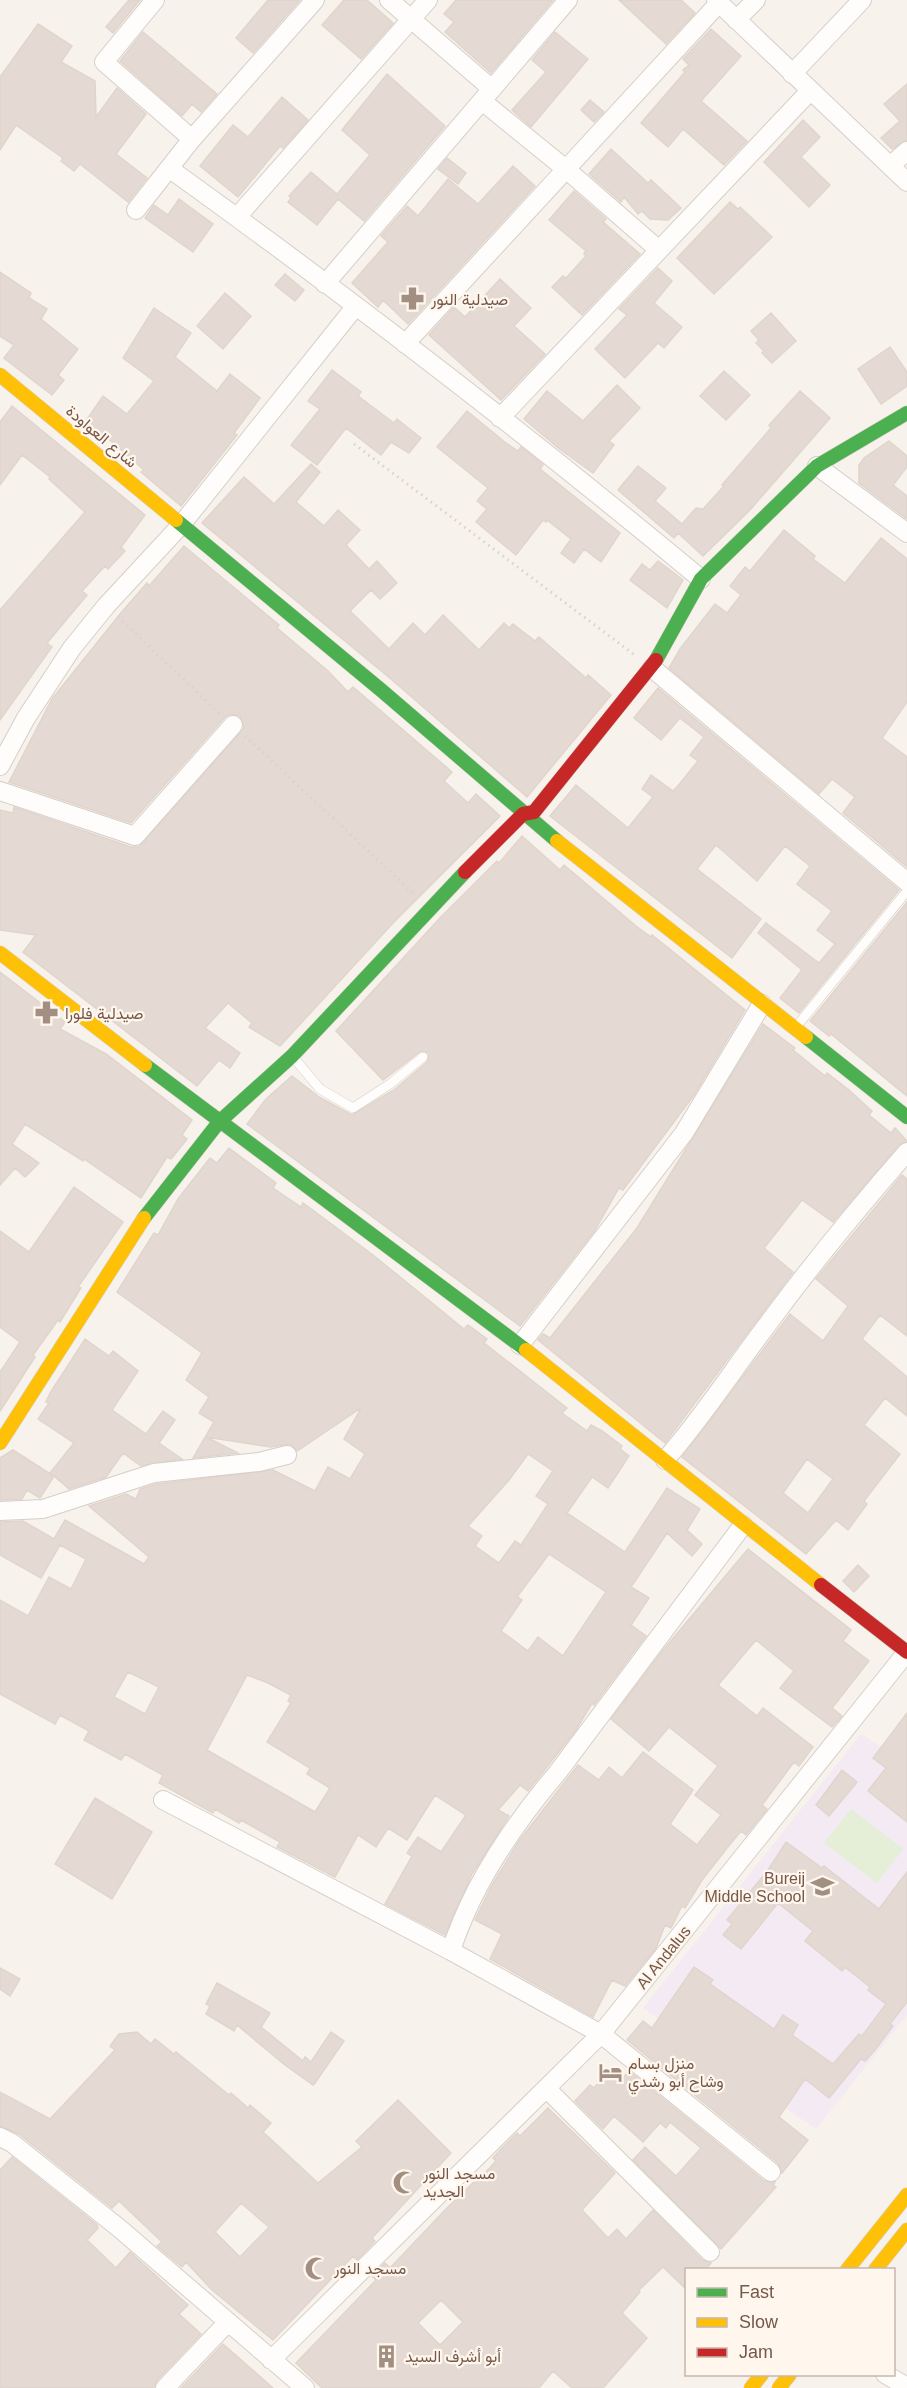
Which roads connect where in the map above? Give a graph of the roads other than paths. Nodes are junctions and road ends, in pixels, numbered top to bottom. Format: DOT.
graph roads {
  1 [pos="155,0"];
  2 [pos="315,0"];
  3 [pos="388,0"];
  4 [pos="428,0"];
  5 [pos="568,0"];
  6 [pos="756,0"];
  7 [pos="862,0"];
  8 [pos="718,2"];
  9 [pos="411,19"];
  10 [pos="736,20"];
  11 [pos="792,74"];
  12 [pos="810,91"];
  13 [pos="487,95"];
  14 [pos="192,139"];
  15 [pos="907,151"];
  16 [pos="890,166"];
  17 [pos="170,169"];
  18 [pos="567,170"];
  19 [pos="907,182"];
  20 [pos="136,210"];
  21 [pos="237,217"];
  22 [pos="659,250"];
  23 [pos="325,284"];
  24 [pos="355,307"];
  25 [pos="405,344"];
  26 [pos="0,375"];
  27 [pos="907,413"];
  28 [pos="500,418"];
  29 [pos="817,466"];
  30 [pos="181,525"];
  31 [pos="907,533"];
  32 [pos="701,579"];
  33 [pos="652,668"];
  34 [pos="233,725"];
  35 [pos="0,766"];
  36 [pos="0,791"];
  37 [pos="523,814"];
  38 [pos="907,882"];
  39 [pos="907,891"];
  40 [pos="0,953"];
  41 [pos="762,1004"];
  42 [pos="795,1029"];
  43 [pos="292,1056"];
  44 [pos="423,1057"];
  45 [pos="907,1117"];
  46 [pos="219,1122"];
  47 [pos="907,1152"];
  48 [pos="520,1345"];
  49 [pos="0,1443"];
  50 [pos="286,1455"];
  51 [pos="665,1460"];
  52 [pos="0,1511"];
  53 [pos="743,1525"];
  54 [pos="907,1652"];
  55 [pos="163,1800"];
  56 [pos="451,1951"];
  57 [pos="601,2034"];
  58 [pos="546,2088"];
  59 [pos="0,2137"];
  60 [pos="771,2172"];
  61 [pos="907,2195"];
  62 [pos="907,2230"];
  63 [pos="710,2252"];
  64 [pos="849,2268"];
  65 [pos="877,2268"];
  66 [pos="228,2322"];
  67 [pos="271,2360"];
  68 [pos="760,2376"];
  69 [pos="788,2376"];
  70 [pos="888,2376"];
  71 [pos="907,2387"];
  72 [pos="165,2388"];
  73 [pos="305,2388"];
  74 [pos="751,2388"];
  75 [pos="779,2388"];
  1 -- 14 [label="street"];
  2 -- 14 [label="street"];
  3 -- 9 [label="street"];
  4 -- 9 [label="street"];
  5 -- 13 [label="street"];
  6 -- 10 [label="street"];
  7 -- 11 [label="street"];
  8 -- 10 [label="street"];
  8 -- 18 [label="street"];
  9 -- 13 [label="street"];
  9 -- 21 [label="street"];
  10 -- 11 [label="street"];
  11 -- 12 [label="street"];
  12 -- 16 [label="street"];
  12 -- 22 [label="street"];
  13 -- 18 [label="street"];
  13 -- 23 [label="street"];
  14 -- 17 [label="street"];
  15 -- 16 [label="street"];
  16 -- 19 [label="street"];
  17 -- 20 [label="street"];
  17 -- 21 [label="street"];
  18 -- 22 [label="street"];
  18 -- 25 [label="street"];
  21 -- 23 [label="street"];
  22 -- 28 [label="street"];
  23 -- 24 [label="street"];
  24 -- 25 [label="street"];
  24 -- 30 [label="street"];
  25 -- 28 [label="street"];
  26 -- 30 [label="street, شارع العواودة"];
  27 -- 29 [label="street"];
  28 -- 32 [label="street"];
  29 -- 31 [label="street"];
  29 -- 32 [label="street"];
  30 -- 35 [label="street"];
  30 -- 37 [label="street, شارع العواودة"];
  32 -- 33 [label="street"];
  33 -- 37 [label="street"];
  33 -- 38 [label="street"];
  34 -- 36 [label="street"];
  37 -- 41 [label="street, شارع العواودة"];
  37 -- 43 [label="street"];
  39 -- 42 [label="lane"];
  40 -- 46 [label="street"];
  41 -- 42 [label="street, شارع العواودة"];
  41 -- 48 [label="street"];
  42 -- 45 [label="street, شارع العواودة"];
  43 -- 44 [label="lane"];
  43 -- 46 [label="street"];
  46 -- 48 [label="street"];
  46 -- 49 [label="street"];
  47 -- 51 [label="street"];
  48 -- 51 [label="street"];
  50 -- 52 [label="street"];
  51 -- 53 [label="street"];
  53 -- 54 [label="street"];
  53 -- 56 [label="street"];
  54 -- 57 [label="street, Al Andalus"];
  55 -- 56 [label="street"];
  56 -- 57 [label="street"];
  57 -- 58 [label="street, Al Andalus"];
  57 -- 60 [label="street"];
  58 -- 63 [label="street"];
  58 -- 67 [label="street, Al Andalus"];
  59 -- 66 [label="street"];
  61 -- 64 [label="street"];
  62 -- 65 [label="street"];
  66 -- 67 [label="street"];
  66 -- 72 [label="street"];
  67 -- 73 [label="street"];
  68 -- 74 [label="street"];
  69 -- 75 [label="street"];
  70 -- 71 [label="street"];
}
